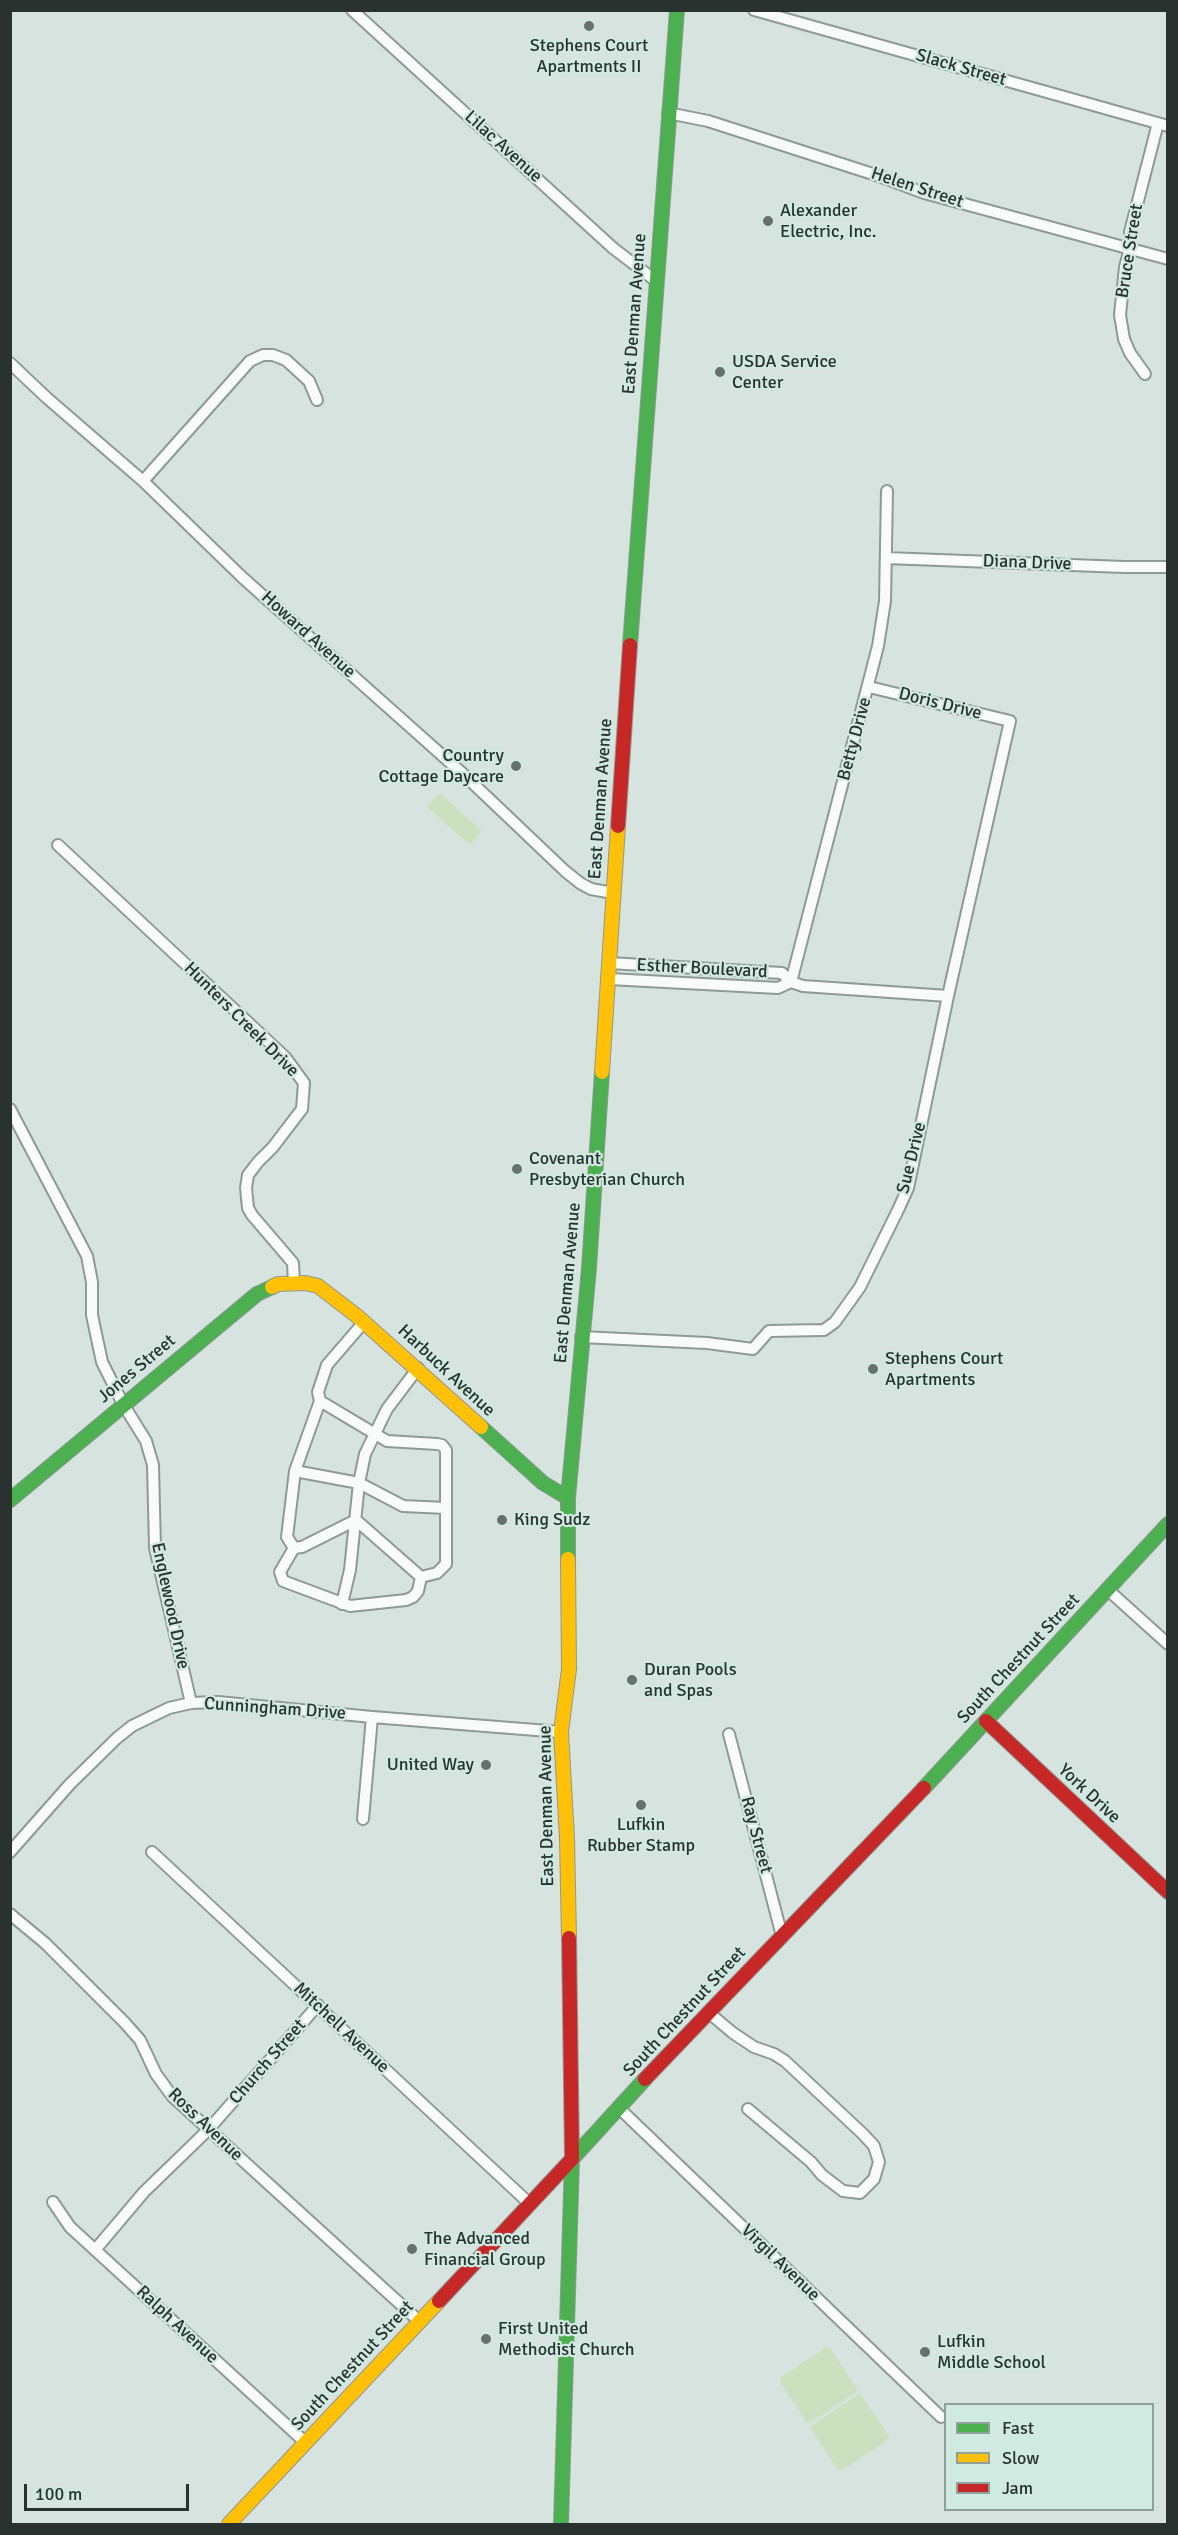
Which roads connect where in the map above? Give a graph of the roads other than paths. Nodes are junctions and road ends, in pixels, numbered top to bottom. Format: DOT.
graph roads {
  1 [pos="352,10"];
  2 [pos="677,10"];
  3 [pos="754,10"];
  4 [pos="668,113"];
  5 [pos="1163,124"];
  6 [pos="1130,248"];
  7 [pos="1167,259"];
  8 [pos="656,281"];
  9 [pos="10,363"];
  10 [pos="1145,374"];
  11 [pos="317,400"];
  12 [pos="143,481"];
  13 [pos="887,491"];
  14 [pos="886,558"];
  15 [pos="1167,567"];
  16 [pos="869,687"];
  17 [pos="1010,721"];
  18 [pos="58,845"];
  19 [pos="613,893"];
  20 [pos="609,963"];
  21 [pos="609,979"];
  22 [pos="791,982"];
  23 [pos="948,996"];
  24 [pos="10,1109"];
  25 [pos="294,1283"];
  26 [pos="364,1322"];
  27 [pos="580,1337"];
  28 [pos="418,1368"];
  29 [pos="320,1401"];
  30 [pos="123,1404"];
  31 [pos="373,1433"];
  32 [pos="295,1471"];
  33 [pos="359,1483"];
  34 [pos="568,1498"];
  35 [pos="10,1500"];
  36 [pos="446,1508"];
  37 [pos="356,1520"];
  38 [pos="1167,1524"];
  39 [pos="294,1548"];
  40 [pos="421,1577"];
  41 [pos="1107,1589"];
  42 [pos="342,1604"];
  43 [pos="1167,1644"];
  44 [pos="190,1703"];
  45 [pos="372,1717"];
  46 [pos="986,1721"];
  47 [pos="561,1732"];
  48 [pos="729,1734"];
  49 [pos="363,1819"];
  50 [pos="10,1852"];
  51 [pos="152,1852"];
  52 [pos="1167,1892"];
  53 [pos="10,1914"];
  54 [pos="782,1936"];
  55 [pos="318,2005"];
  56 [pos="708,2012"];
  57 [pos="620,2109"];
  58 [pos="748,2109"];
  59 [pos="208,2130"];
  60 [pos="572,2159"];
  61 [pos="53,2202"];
  62 [pos="530,2204"];
  63 [pos="94,2250"];
  64 [pos="419,2321"];
  65 [pos="941,2417"];
  66 [pos="306,2444"];
  67 [pos="229,2524"];
  68 [pos="561,2524"];
  1 -- 8 [label="street, Lilac Avenue"];
  2 -- 4 [label="main road, East Denman Avenue"];
  3 -- 5 [label="street, Slack Street"];
  4 -- 6 [label="street, Helen Street"];
  4 -- 8 [label="main road, East Denman Avenue"];
  5 -- 6 [label="street, Bruce Street"];
  6 -- 7 [label="street, Helen Street"];
  6 -- 10 [label="street, Bruce Street"];
  8 -- 19 [label="main road, East Denman Avenue"];
  9 -- 12 [label="street, Howard Avenue"];
  11 -- 12 [label="street"];
  12 -- 19 [label="street, Howard Avenue"];
  13 -- 14 [label="street, Betty Drive"];
  14 -- 15 [label="street, Diana Drive"];
  14 -- 16 [label="street, Betty Drive"];
  16 -- 17 [label="street, Doris Drive"];
  16 -- 22 [label="street, Betty Drive"];
  17 -- 23 [label="street, Sue Drive"];
  18 -- 25 [label="street, Hunters Creek Drive"];
  19 -- 20 [label="main road, East Denman Avenue"];
  20 -- 21 [label="main road, East Denman Avenue"];
  20 -- 22 [label="street, Esther Boulevard"];
  21 -- 22 [label="street, Esther Boulevard"];
  21 -- 27 [label="main road, East Denman Avenue"];
  22 -- 23 [label="street, Esther Boulevard"];
  23 -- 27 [label="street, Sue Drive"];
  24 -- 30 [label="street, Englewood Drive"];
  25 -- 26 [label="main road, Harbuck Avenue"];
  25 -- 30 [label="main road, Jones Street"];
  26 -- 28 [label="main road, Harbuck Avenue"];
  26 -- 29 [label="street"];
  27 -- 34 [label="main road, East Denman Avenue"];
  28 -- 31 [label="street"];
  28 -- 34 [label="main road, Harbuck Avenue"];
  29 -- 31 [label="street"];
  29 -- 32 [label="street"];
  30 -- 35 [label="main road, Jones Street"];
  30 -- 44 [label="street, Englewood Drive"];
  31 -- 33 [label="street"];
  31 -- 36 [label="street"];
  32 -- 33 [label="street"];
  32 -- 39 [label="street"];
  33 -- 36 [label="street"];
  33 -- 37 [label="street"];
  34 -- 47 [label="main road, East Denman Avenue"];
  36 -- 40 [label="street"];
  37 -- 39 [label="street"];
  37 -- 40 [label="street"];
  37 -- 42 [label="street"];
  38 -- 41 [label="main road, South Chestnut Street"];
  39 -- 42 [label="street"];
  40 -- 42 [label="street"];
  41 -- 43 [label="street"];
  41 -- 46 [label="main road, South Chestnut Street"];
  44 -- 45 [label="street, Cunningham Drive"];
  44 -- 50 [label="street, Cunningham Drive"];
  45 -- 47 [label="street, Cunningham Drive"];
  45 -- 49 [label="street"];
  46 -- 52 [label="main road, York Drive"];
  46 -- 54 [label="main road, South Chestnut Street"];
  47 -- 60 [label="main road, East Denman Avenue"];
  48 -- 54 [label="street, Ray Street"];
  51 -- 55 [label="street, Mitchell Avenue"];
  53 -- 59 [label="street, Ross Avenue"];
  54 -- 56 [label="main road, South Chestnut Street"];
  55 -- 59 [label="street, Church Street"];
  55 -- 62 [label="street, Mitchell Avenue"];
  56 -- 57 [label="main road, South Chestnut Street"];
  56 -- 58 [label="street"];
  57 -- 60 [label="main road, South Chestnut Street"];
  57 -- 65 [label="street, Virgil Avenue"];
  59 -- 63 [label="street, Church Street"];
  59 -- 64 [label="street, Ross Avenue"];
  60 -- 62 [label="main road, South Chestnut Street"];
  60 -- 68 [label="main road, East Denman Avenue"];
  61 -- 63 [label="street, Ralph Avenue"];
  62 -- 64 [label="main road, South Chestnut Street"];
  63 -- 66 [label="street, Ralph Avenue"];
  64 -- 66 [label="main road, South Chestnut Street"];
  66 -- 67 [label="main road, South Chestnut Street"];
}
